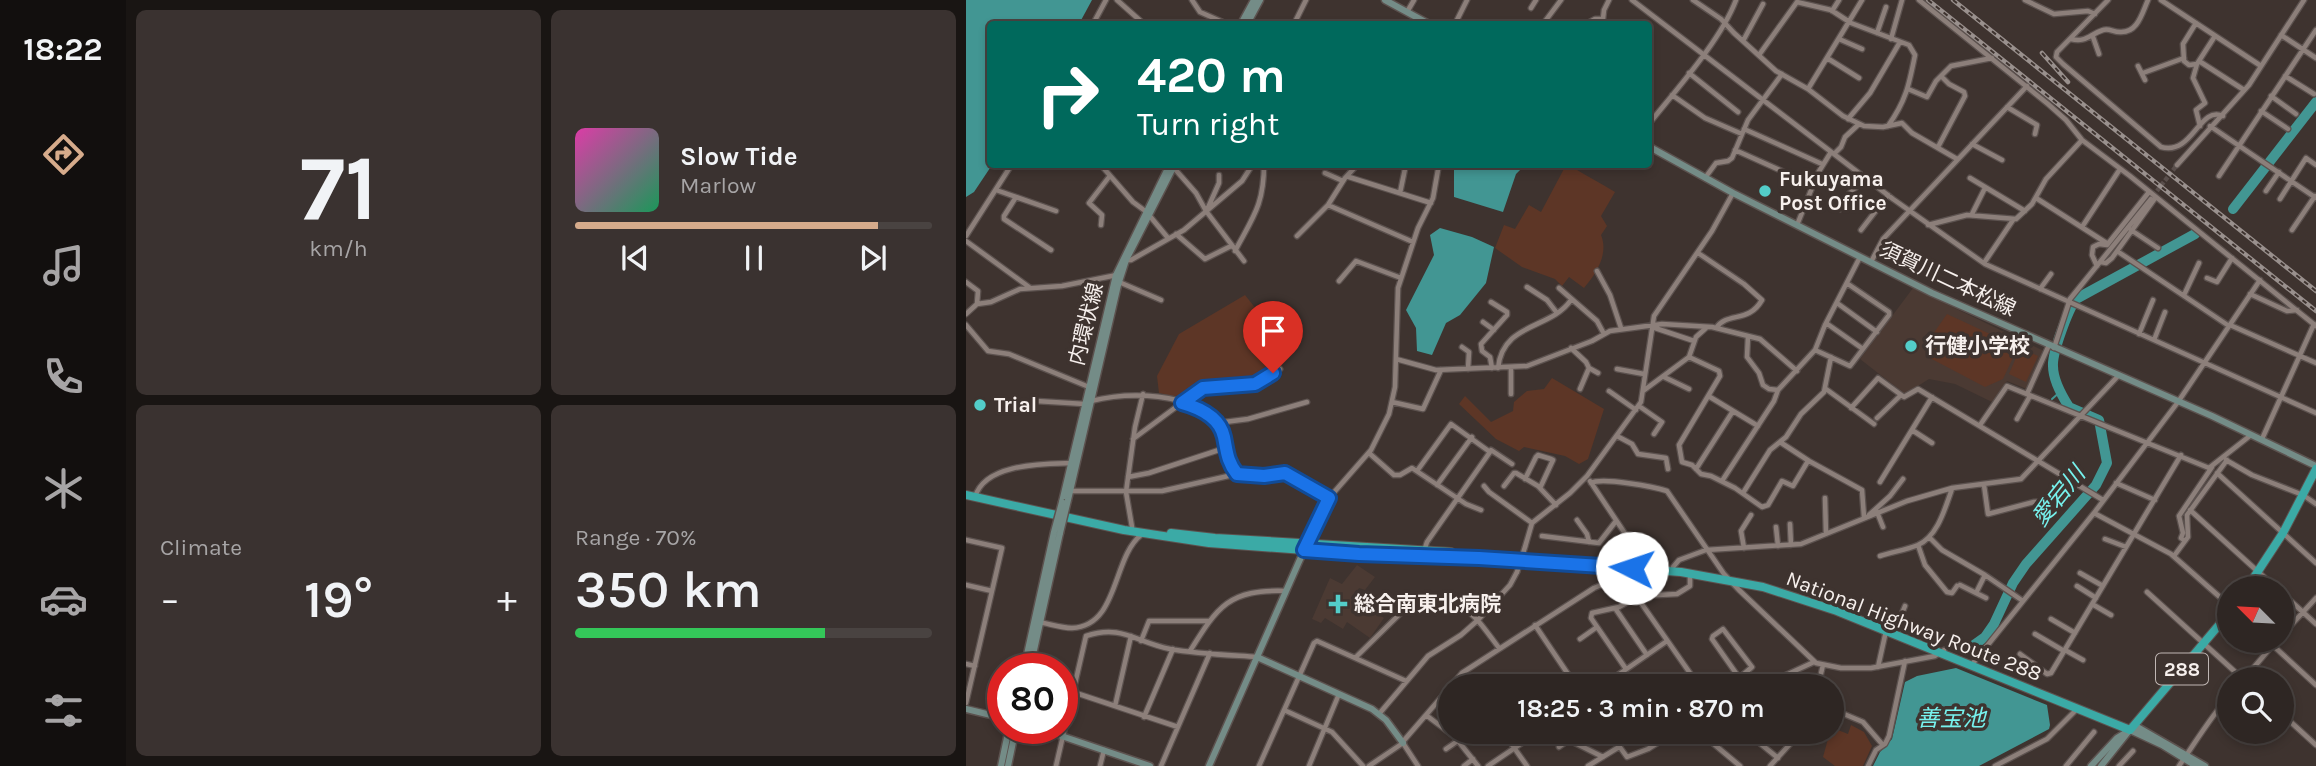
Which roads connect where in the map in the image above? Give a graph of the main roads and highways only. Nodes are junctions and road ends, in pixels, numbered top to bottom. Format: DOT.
graph roads {
  1 [pos="2316,467"];
  2 [pos="971,494"];
  3 [pos="1128,528"];
  4 [pos="1306,546"];
  5 [pos="1627,568"];
  6 [pos="2255,576"];
  7 [pos="1727,577"];
  8 [pos="2217,628"];
  9 [pos="1943,652"];
  10 [pos="2132,727"];
  1 -- 6 [label="highway"];
  2 -- 3 [label="highway, National Highway Route 288"];
  3 -- 4 [label="highway, National Highway Route 288"];
  3 -- 4 [label="highway, National Highway Route 288"];
  4 -- 5 [label="highway, National Highway Route 288"];
  4 -- 5 [label="highway, National Highway Route 288"];
  5 -- 7 [label="highway, National Highway Route 288"];
  5 -- 7 [label="highway, National Highway Route 288"];
  7 -- 9 [label="highway, National Highway Route 288"];
  8 -- 10 [label="highway, 288"];
  9 -- 10 [label="highway, National Highway Route 288"];
  9 -- 10 [label="highway, National Highway Route 288"];
}
